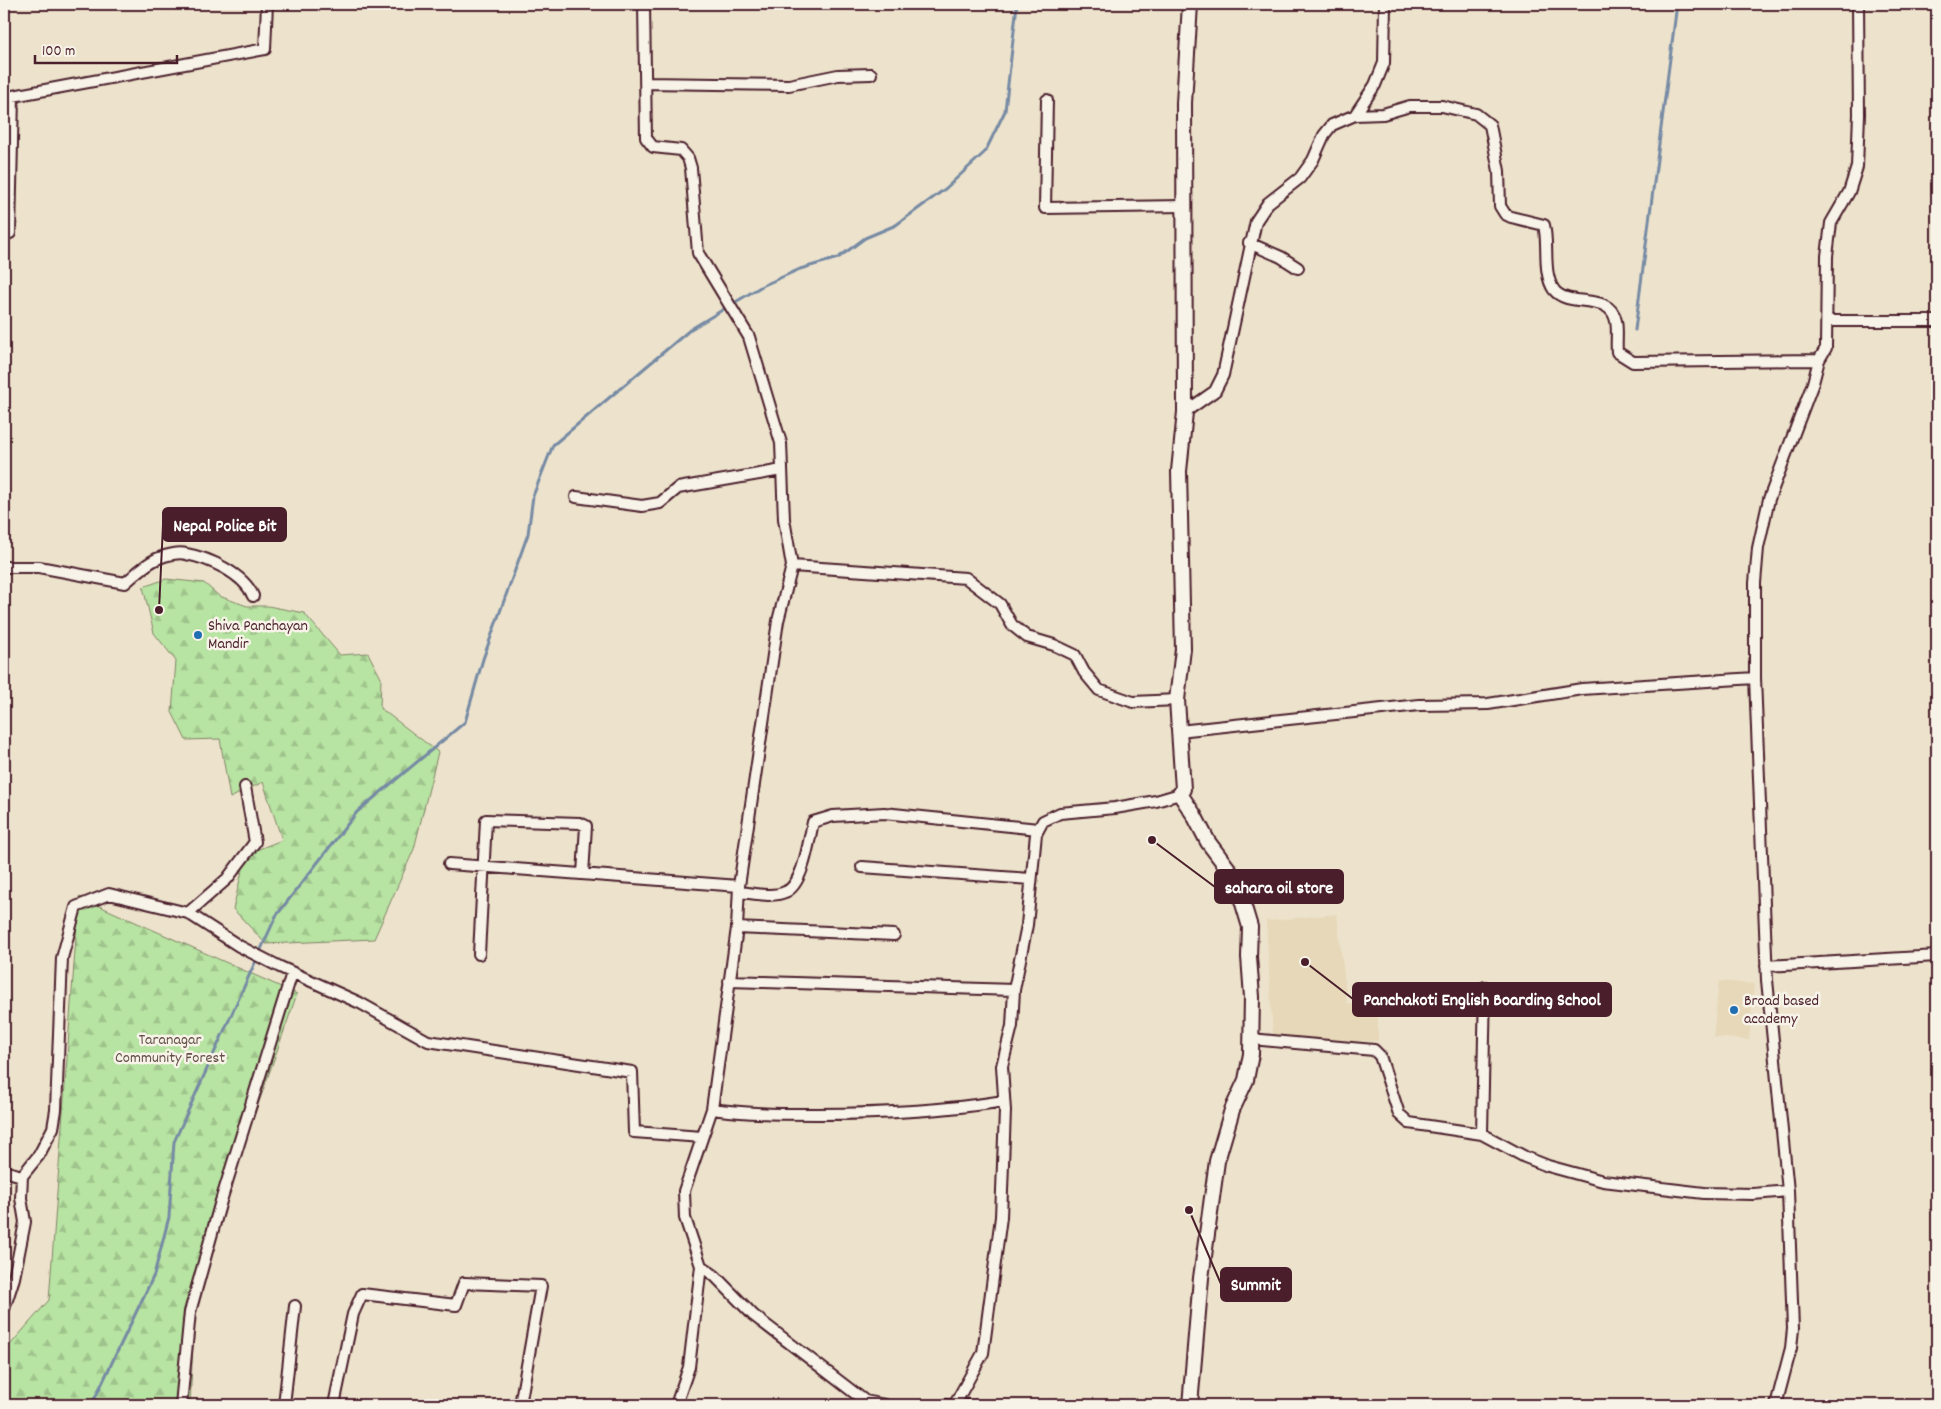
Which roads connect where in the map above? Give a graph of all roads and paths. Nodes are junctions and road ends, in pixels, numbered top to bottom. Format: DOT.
graph roads {
  1 [pos="267,4"];
  2 [pos="644,4"];
  3 [pos="1190,4"];
  4 [pos="1384,4"];
  5 [pos="1858,4"];
  6 [pos="871,74"];
  7 [pos="645,83"];
  8 [pos="1047,100"];
  9 [pos="1355,115"];
  10 [pos="1184,206"];
  11 [pos="4,235"];
  12 [pos="1249,243"];
  13 [pos="1298,268"];
  14 [pos="1828,321"];
  15 [pos="1937,321"];
  16 [pos="1819,360"];
  17 [pos="1186,412"];
  18 [pos="782,470"];
  19 [pos="576,497"];
  20 [pos="792,566"];
  21 [pos="4,567"];
  22 [pos="253,596"];
  23 [pos="1756,678"];
  24 [pos="1177,700"];
  25 [pos="1179,730"];
  26 [pos="245,787"];
  27 [pos="1180,794"];
  28 [pos="1038,829"];
  29 [pos="449,864"];
  30 [pos="482,866"];
  31 [pos="862,867"];
  32 [pos="583,874"];
  33 [pos="1030,880"];
  34 [pos="739,889"];
  35 [pos="188,913"];
  36 [pos="737,928"];
  37 [pos="894,935"];
  38 [pos="479,954"];
  39 [pos="1937,956"];
  40 [pos="1766,966"];
  41 [pos="292,973"];
  42 [pos="728,981"];
  43 [pos="1485,987"];
  44 [pos="1014,990"];
  45 [pos="1251,1039"];
  46 [pos="1004,1101"];
  47 [pos="712,1109"];
  48 [pos="1482,1134"];
  49 [pos="702,1137"];
  50 [pos="4,1171"];
  51 [pos="22,1176"];
  52 [pos="1788,1191"];
  53 [pos="701,1266"];
  54 [pos="295,1306"];
  55 [pos="4,1309"];
  56 [pos="951,1404"];
  57 [pos="181,1405"];
  58 [pos="284,1405"];
  59 [pos="334,1405"];
  60 [pos="520,1405"];
  61 [pos="676,1405"];
  62 [pos="885,1405"];
  63 [pos="966,1405"];
  64 [pos="1060,1405"];
  65 [pos="1070,1405"];
  66 [pos="1190,1405"];
  67 [pos="1776,1405"];
  1 -- 11 [label="street"];
  2 -- 7 [label="street"];
  3 -- 10 [label="street"];
  4 -- 9 [label="street"];
  5 -- 14 [label="street"];
  6 -- 7 [label="street"];
  7 -- 18 [label="street"];
  8 -- 10 [label="street"];
  9 -- 12 [label="street"];
  9 -- 16 [label="street"];
  10 -- 17 [label="street"];
  12 -- 13 [label="street"];
  12 -- 17 [label="street"];
  14 -- 15 [label="street"];
  14 -- 16 [label="street"];
  16 -- 23 [label="street"];
  17 -- 24 [label="street"];
  18 -- 19 [label="street"];
  18 -- 20 [label="street"];
  20 -- 24 [label="street"];
  20 -- 34 [label="street"];
  21 -- 22 [label="street"];
  23 -- 25 [label="street"];
  23 -- 40 [label="street"];
  24 -- 25 [label="street"];
  25 -- 27 [label="street"];
  26 -- 35 [label="street"];
  27 -- 28 [label="street"];
  27 -- 45 [label="street"];
  28 -- 33 [label="street"];
  28 -- 34 [label="street"];
  29 -- 30 [label="street"];
  30 -- 32 [label="street"];
  30 -- 32 [label="street"];
  30 -- 38 [label="street"];
  31 -- 33 [label="street"];
  32 -- 34 [label="street"];
  33 -- 44 [label="street"];
  34 -- 36 [label="street"];
  35 -- 41 [label="street"];
  35 -- 51 [label="street"];
  36 -- 37 [label="street"];
  36 -- 42 [label="street"];
  39 -- 40 [label="street"];
  40 -- 52 [label="street"];
  41 -- 49 [label="street"];
  41 -- 57 [label="street"];
  42 -- 44 [label="street"];
  42 -- 47 [label="street"];
  43 -- 48 [label="street"];
  44 -- 46 [label="street"];
  45 -- 48 [label="street"];
  45 -- 66 [label="street"];
  46 -- 47 [label="street"];
  46 -- 56 [label="street"];
  47 -- 49 [label="street"];
  48 -- 52 [label="street"];
  49 -- 53 [label="street"];
  50 -- 51 [label="street"];
  51 -- 55 [label="street"];
  52 -- 67 [label="street"];
  53 -- 61 [label="street"];
  53 -- 62 [label="street"];
  54 -- 58 [label="street"];
  56 -- 63 [label="street"];
  59 -- 60 [label="street"];
  64 -- 65 [label="street"];
}
